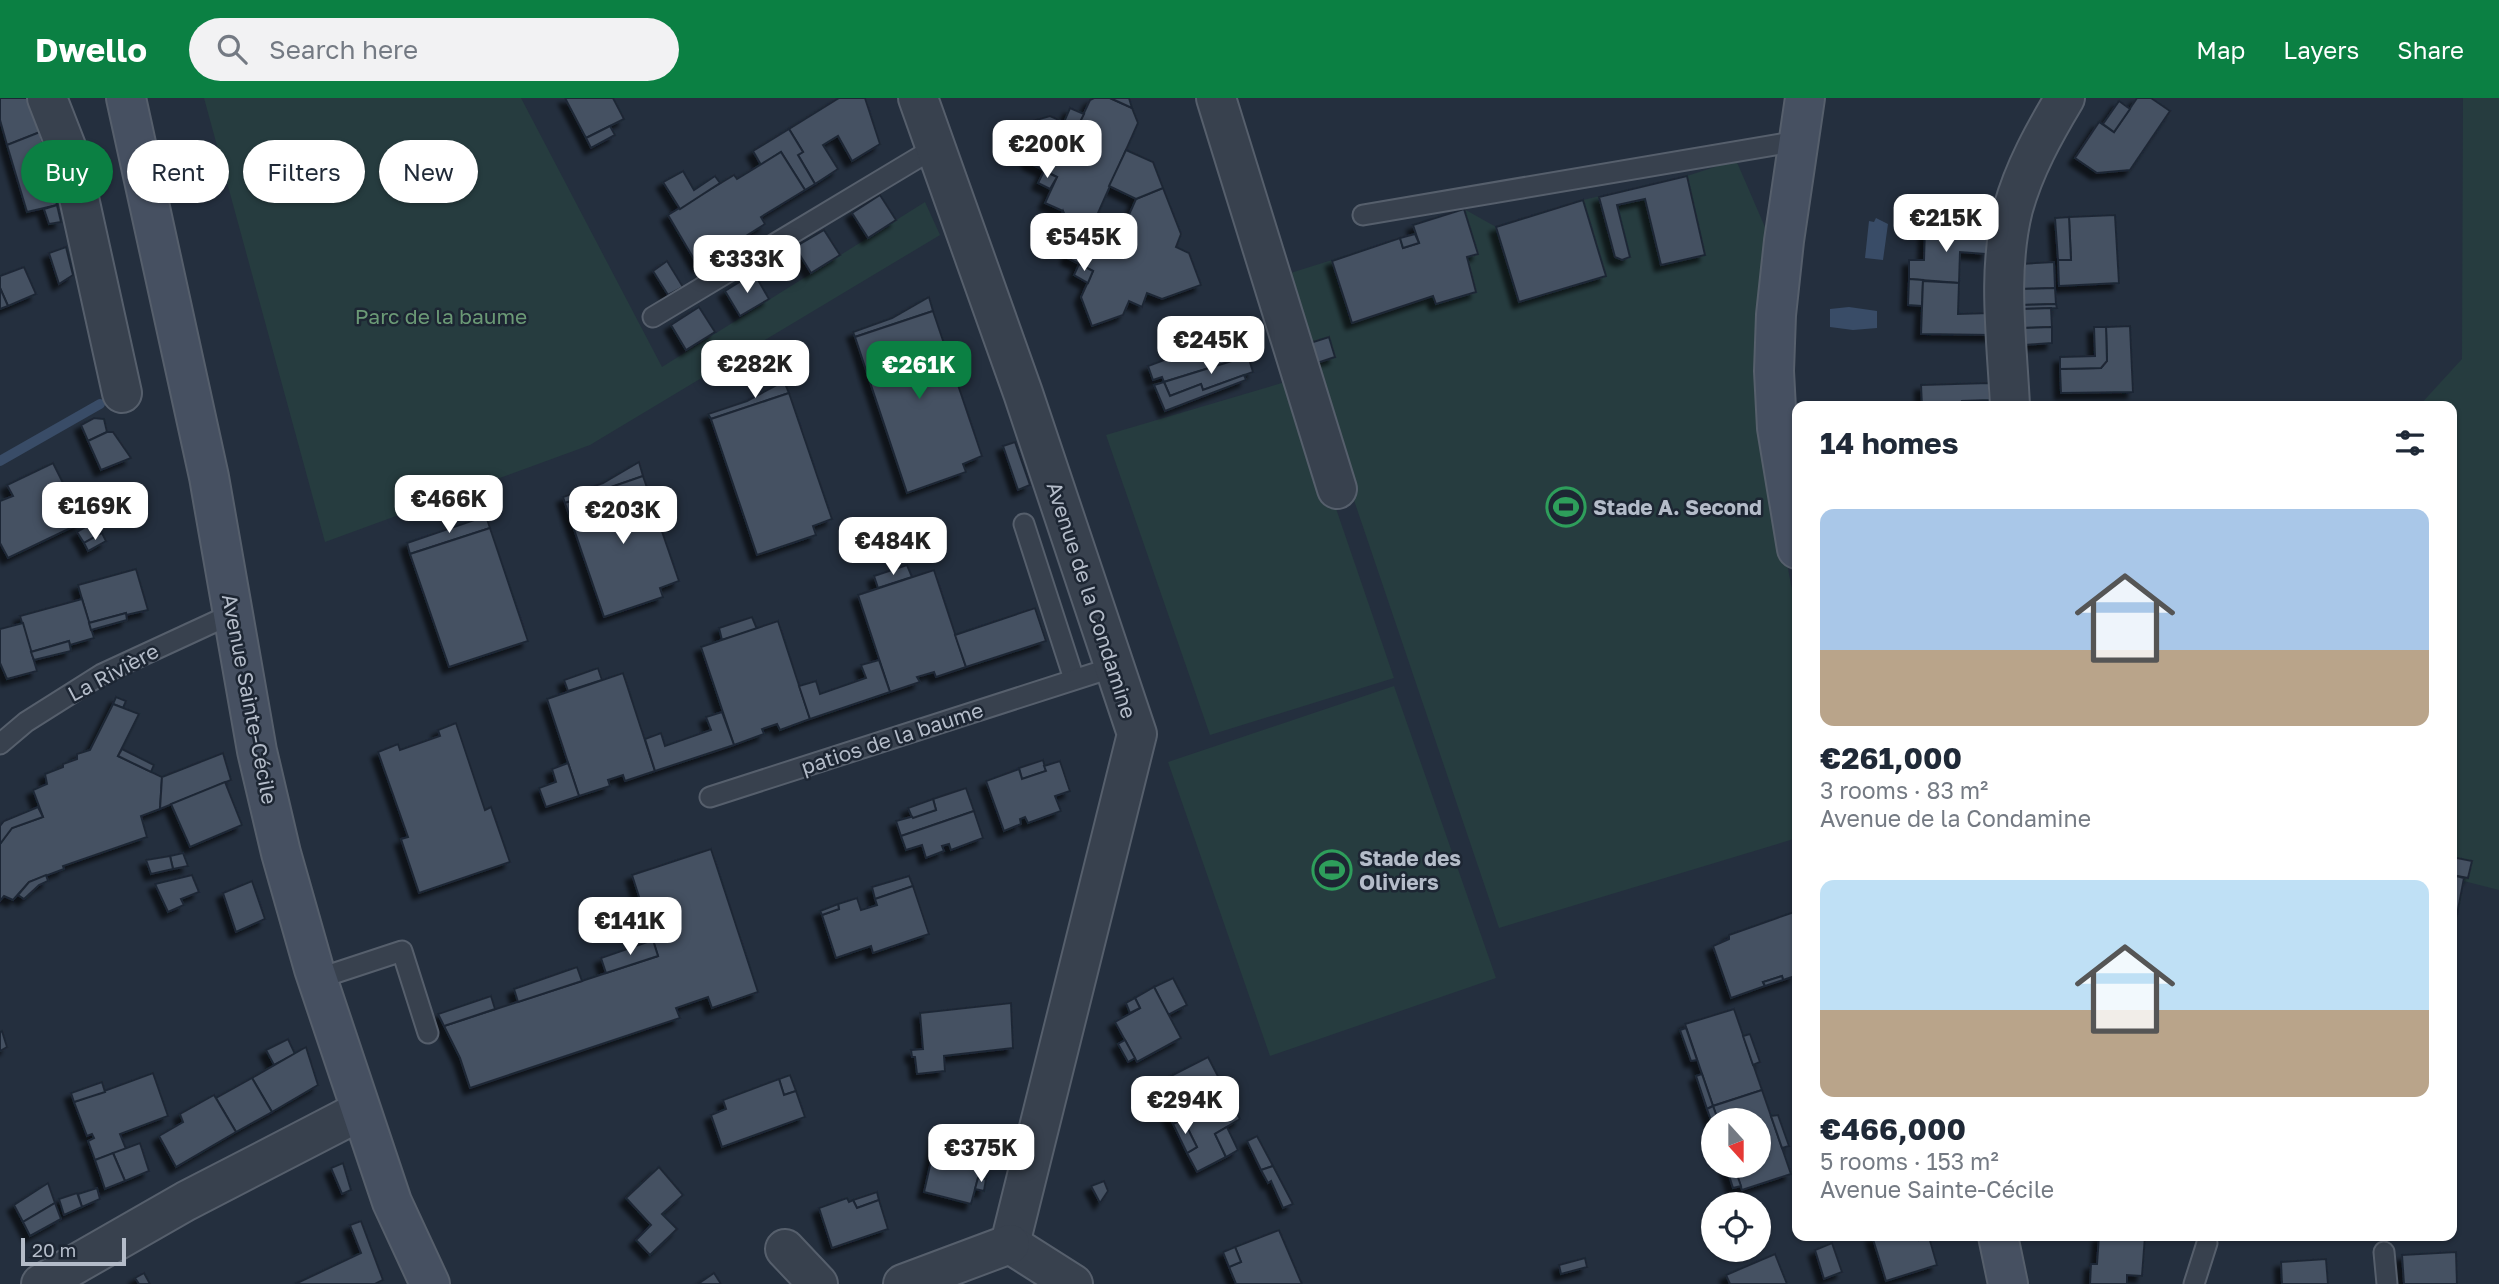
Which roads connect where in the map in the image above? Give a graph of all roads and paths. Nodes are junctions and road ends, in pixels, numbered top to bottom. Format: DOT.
graph roads {
  1 [pos="47,98"];
  2 [pos="125,98"];
  3 [pos="919,98"];
  4 [pos="1216,98"];
  5 [pos="1805,98"];
  6 [pos="2065,98"];
  7 [pos="1798,141"];
  8 [pos="936,147"];
  9 [pos="1363,215"];
  10 [pos="653,317"];
  11 [pos="122,393"];
  12 [pos="2010,401"];
  13 [pos="1337,489"];
  14 [pos="1792,519"];
  15 [pos="1024,524"];
  16 [pos="233,613"];
  17 [pos="1114,667"];
  18 [pos="1074,679"];
  19 [pos="0,744"];
  20 [pos="710,797"];
  21 [pos="317,979"];
  22 [pos="428,1033"];
  23 [pos="360,1111"];
  24 [pos="1999,1241"];
  25 [pos="2207,1243"];
  26 [pos="1010,1244"];
  27 [pos="785,1249"];
  28 [pos="2384,1252"];
  29 [pos="422,1281"];
  30 [pos="41,1284"];
  31 [pos="818,1284"];
  32 [pos="903,1284"];
  33 [pos="1073,1284"];
  34 [pos="2008,1284"];
  35 [pos="2194,1284"];
  36 [pos="2387,1284"];
  1 -- 11 [label="street"];
  2 -- 16 [label="main road, Avenue Sainte-Cécile"];
  3 -- 8 [label="street, Avenue de la Condamine"];
  4 -- 13 [label="street"];
  5 -- 7 [label="main road"];
  6 -- 12 [label="street"];
  7 -- 9 [label="lane"];
  7 -- 14 [label="main road"];
  8 -- 10 [label="lane"];
  8 -- 17 [label="street, Avenue de la Condamine"];
  15 -- 18 [label="lane"];
  16 -- 19 [label="lane, La Rivière"];
  16 -- 21 [label="main road, Avenue Sainte-Cécile"];
  17 -- 18 [label="lane, patios de la baume"];
  17 -- 26 [label="street, Avenue de la Condamine"];
  18 -- 20 [label="lane, patios de la baume"];
  21 -- 22 [label="lane"];
  21 -- 23 [label="main road, Avenue Sainte-Cécile"];
  23 -- 29 [label="main road, Avenue Sainte-Cécile"];
  23 -- 30 [label="street"];
  24 -- 34 [label="main road"];
  25 -- 35 [label="lane"];
  26 -- 32 [label="street"];
  26 -- 33 [label="street"];
  27 -- 31 [label="street"];
  28 -- 36 [label="lane"];
}
